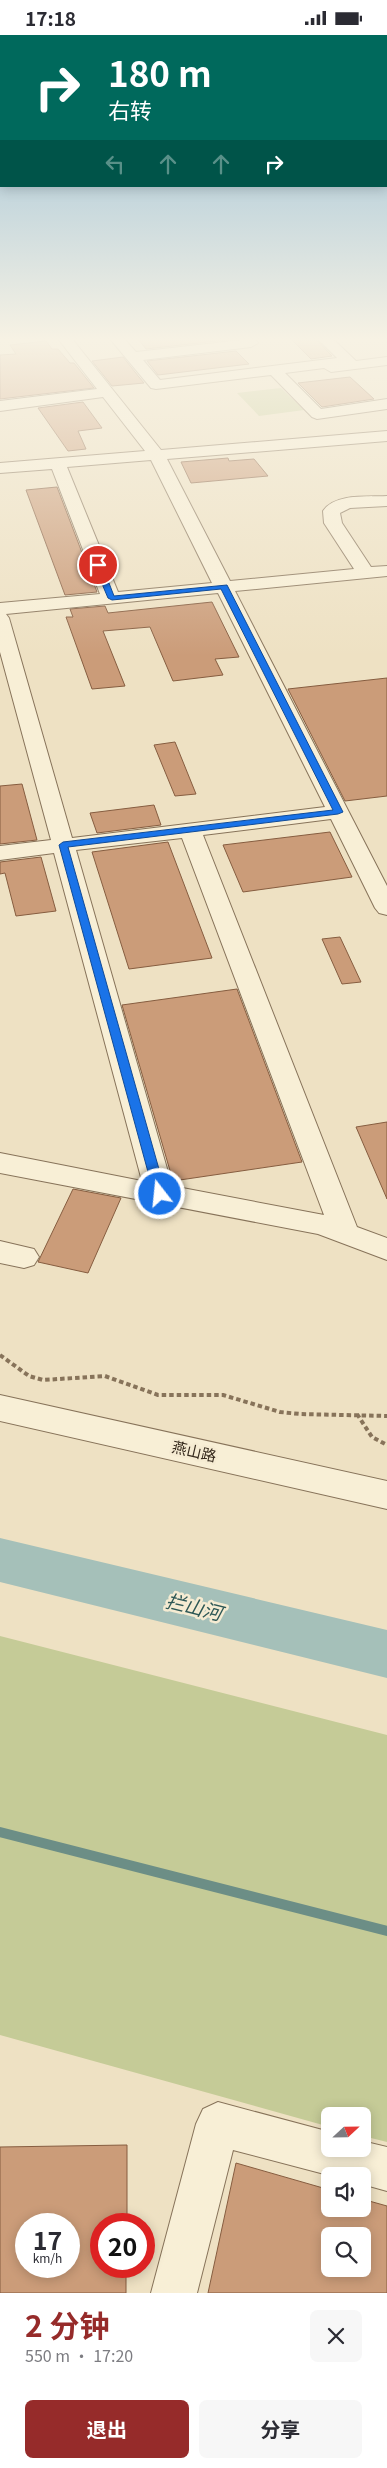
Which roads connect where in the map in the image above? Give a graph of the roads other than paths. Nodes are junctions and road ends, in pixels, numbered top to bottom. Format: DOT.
graph roads {
  1 [pos="149,445"];
  2 [pos="273,445"];
  3 [pos="157,456"];
  4 [pos="58,464"];
  5 [pos="5,469"];
  6 [pos="387,501"];
  7 [pos="387,571"];
  8 [pos="366,573"];
  9 [pos="224,587"];
  10 [pos="112,598"];
  11 [pos="0,609"];
  12 [pos="0,618"];
  13 [pos="338,812"];
  14 [pos="190,830"];
  15 [pos="63,845"];
  16 [pos="0,853"];
  17 [pos="387,908"];
  18 [pos="0,1163"];
  19 [pos="160,1194"];
  20 [pos="345,1233"];
  21 [pos="387,1249"];
  22 [pos="0,1409"];
  23 [pos="387,1495"];
  24 [pos="387,2169"];
  25 [pos="174,2293"];
  1 -- 3 [label="street"];
  2 -- 3 [label="street"];
  3 -- 4 [label="street"];
  3 -- 9 [label="street"];
  4 -- 5 [label="street"];
  4 -- 10 [label="street"];
  6 -- 8 [label="street"];
  7 -- 8 [label="street"];
  8 -- 9 [label="street"];
  9 -- 10 [label="street"];
  9 -- 13 [label="street"];
  10 -- 11 [label="street"];
  12 -- 15 [label="street"];
  13 -- 14 [label="street"];
  13 -- 17 [label="street"];
  14 -- 15 [label="street"];
  14 -- 20 [label="street"];
  15 -- 16 [label="street"];
  15 -- 19 [label="street"];
  18 -- 19 [label="street"];
  19 -- 20 [label="street"];
  20 -- 21 [label="street"];
  22 -- 23 [label="street, 燕山路"];
  24 -- 25 [label="street"];
}
